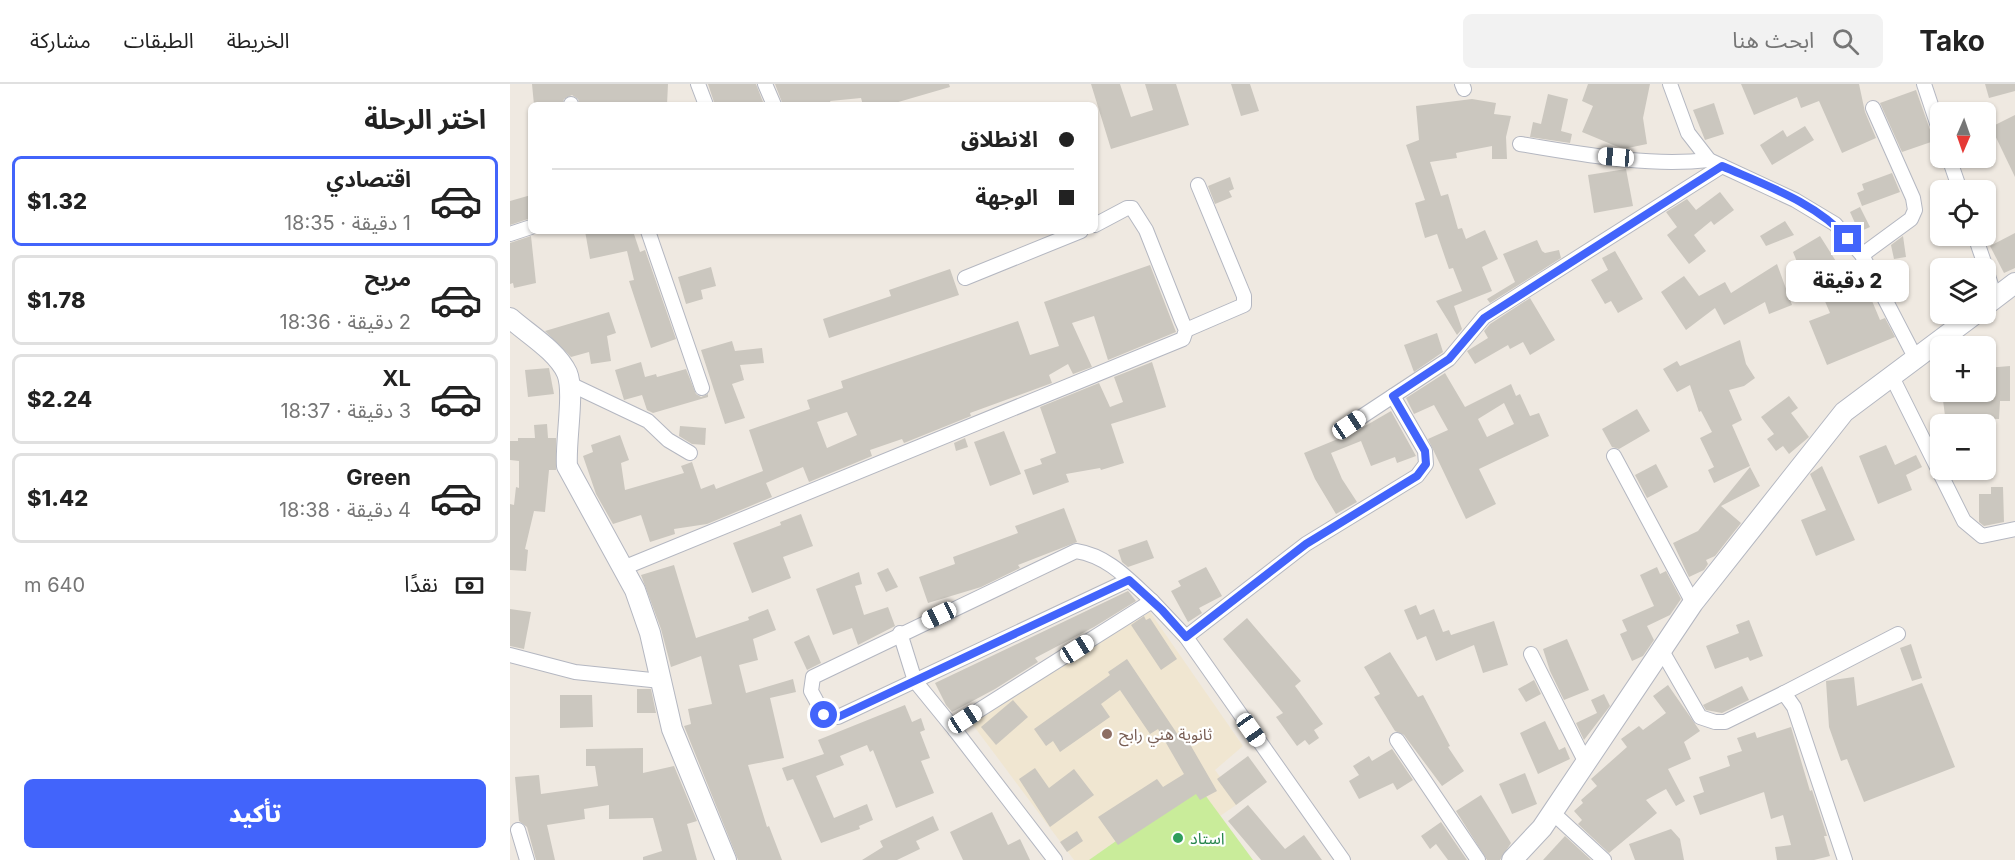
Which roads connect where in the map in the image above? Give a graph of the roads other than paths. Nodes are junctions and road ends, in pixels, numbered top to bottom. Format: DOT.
graph roads {
  1 [pos="698,84"];
  2 [pos="765,84"];
  3 [pos="1670,84"];
  4 [pos="1924,84"];
  5 [pos="705,102"];
  6 [pos="773,102"];
  7 [pos="1930,102"];
  8 [pos="1873,108"];
  9 [pos="1520,144"];
  10 [pos="1709,160"];
  11 [pos="1722,166"];
  12 [pos="1198,186"];
  13 [pos="1098,223"];
  14 [pos="528,228"];
  15 [pos="510,234"];
  16 [pos="649,234"];
  17 [pos="1074,234"];
  18 [pos="1862,255"];
  19 [pos="965,278"];
  20 [pos="2015,283"];
  21 [pos="1996,297"];
  22 [pos="510,318"];
  23 [pos="1962,324"];
  24 [pos="1186,330"];
  25 [pos="1916,359"];
  26 [pos="1892,377"];
  27 [pos="570,384"];
  28 [pos="702,388"];
  29 [pos="1393,396"];
  30 [pos="1349,425"];
  31 [pos="690,453"];
  32 [pos="1614,456"];
  33 [pos="2015,529"];
  34 [pos="623,568"];
  35 [pos="1129,580"];
  36 [pos="1152,601"];
  37 [pos="1693,603"];
  38 [pos="900,633"];
  39 [pos="1899,634"];
  40 [pos="1186,637"];
  41 [pos="1662,651"];
  42 [pos="1531,654"];
  43 [pos="510,655"];
  44 [pos="661,681"];
  45 [pos="915,681"];
  46 [pos="1784,693"];
  47 [pos="955,730"];
  48 [pos="1397,740"];
  49 [pos="1586,763"];
  50 [pos="1552,813"];
  51 [pos="519,830"];
  52 [pos="527,860"];
  53 [pos="726,860"];
  54 [pos="1056,860"];
  55 [pos="1342,860"];
  56 [pos="1478,860"];
  57 [pos="1512,860"];
  58 [pos="1604,860"];
  59 [pos="1845,860"];
  1 -- 5 [label="street"];
  2 -- 6 [label="street"];
  3 -- 10 [label="street"];
  4 -- 7 [label="street"];
  8 -- 18 [label="street"];
  9 -- 10 [label="street"];
  10 -- 11 [label="street"];
  11 -- 18 [label="street"];
  11 -- 29 [label="street"];
  12 -- 24 [label="street"];
  13 -- 24 [label="street"];
  14 -- 15 [label="street"];
  16 -- 28 [label="street"];
  17 -- 19 [label="street"];
  18 -- 25 [label="street"];
  20 -- 21 [label="street"];
  22 -- 27 [label="street"];
  23 -- 25 [label="street"];
  24 -- 34 [label="street"];
  25 -- 26 [label="street"];
  26 -- 33 [label="street"];
  26 -- 37 [label="street"];
  27 -- 31 [label="street"];
  27 -- 34 [label="street"];
  29 -- 30 [label="street"];
  29 -- 40 [label="street"];
  32 -- 37 [label="street"];
  34 -- 44 [label="street"];
  35 -- 36 [label="street"];
  35 -- 38 [label="street"];
  35 -- 45 [label="street"];
  36 -- 40 [label="street"];
  36 -- 47 [label="street"];
  37 -- 41 [label="street"];
  38 -- 45 [label="street"];
  38 -- 45 [label="street"];
  39 -- 46 [label="street"];
  40 -- 55 [label="street"];
  41 -- 46 [label="street"];
  41 -- 49 [label="street"];
  42 -- 49 [label="street"];
  43 -- 44 [label="street"];
  44 -- 53 [label="street"];
  45 -- 47 [label="street"];
  46 -- 59 [label="street"];
  47 -- 54 [label="street"];
  48 -- 56 [label="street"];
  49 -- 50 [label="street"];
  50 -- 57 [label="street"];
  50 -- 58 [label="street"];
  51 -- 52 [label="street"];
}
